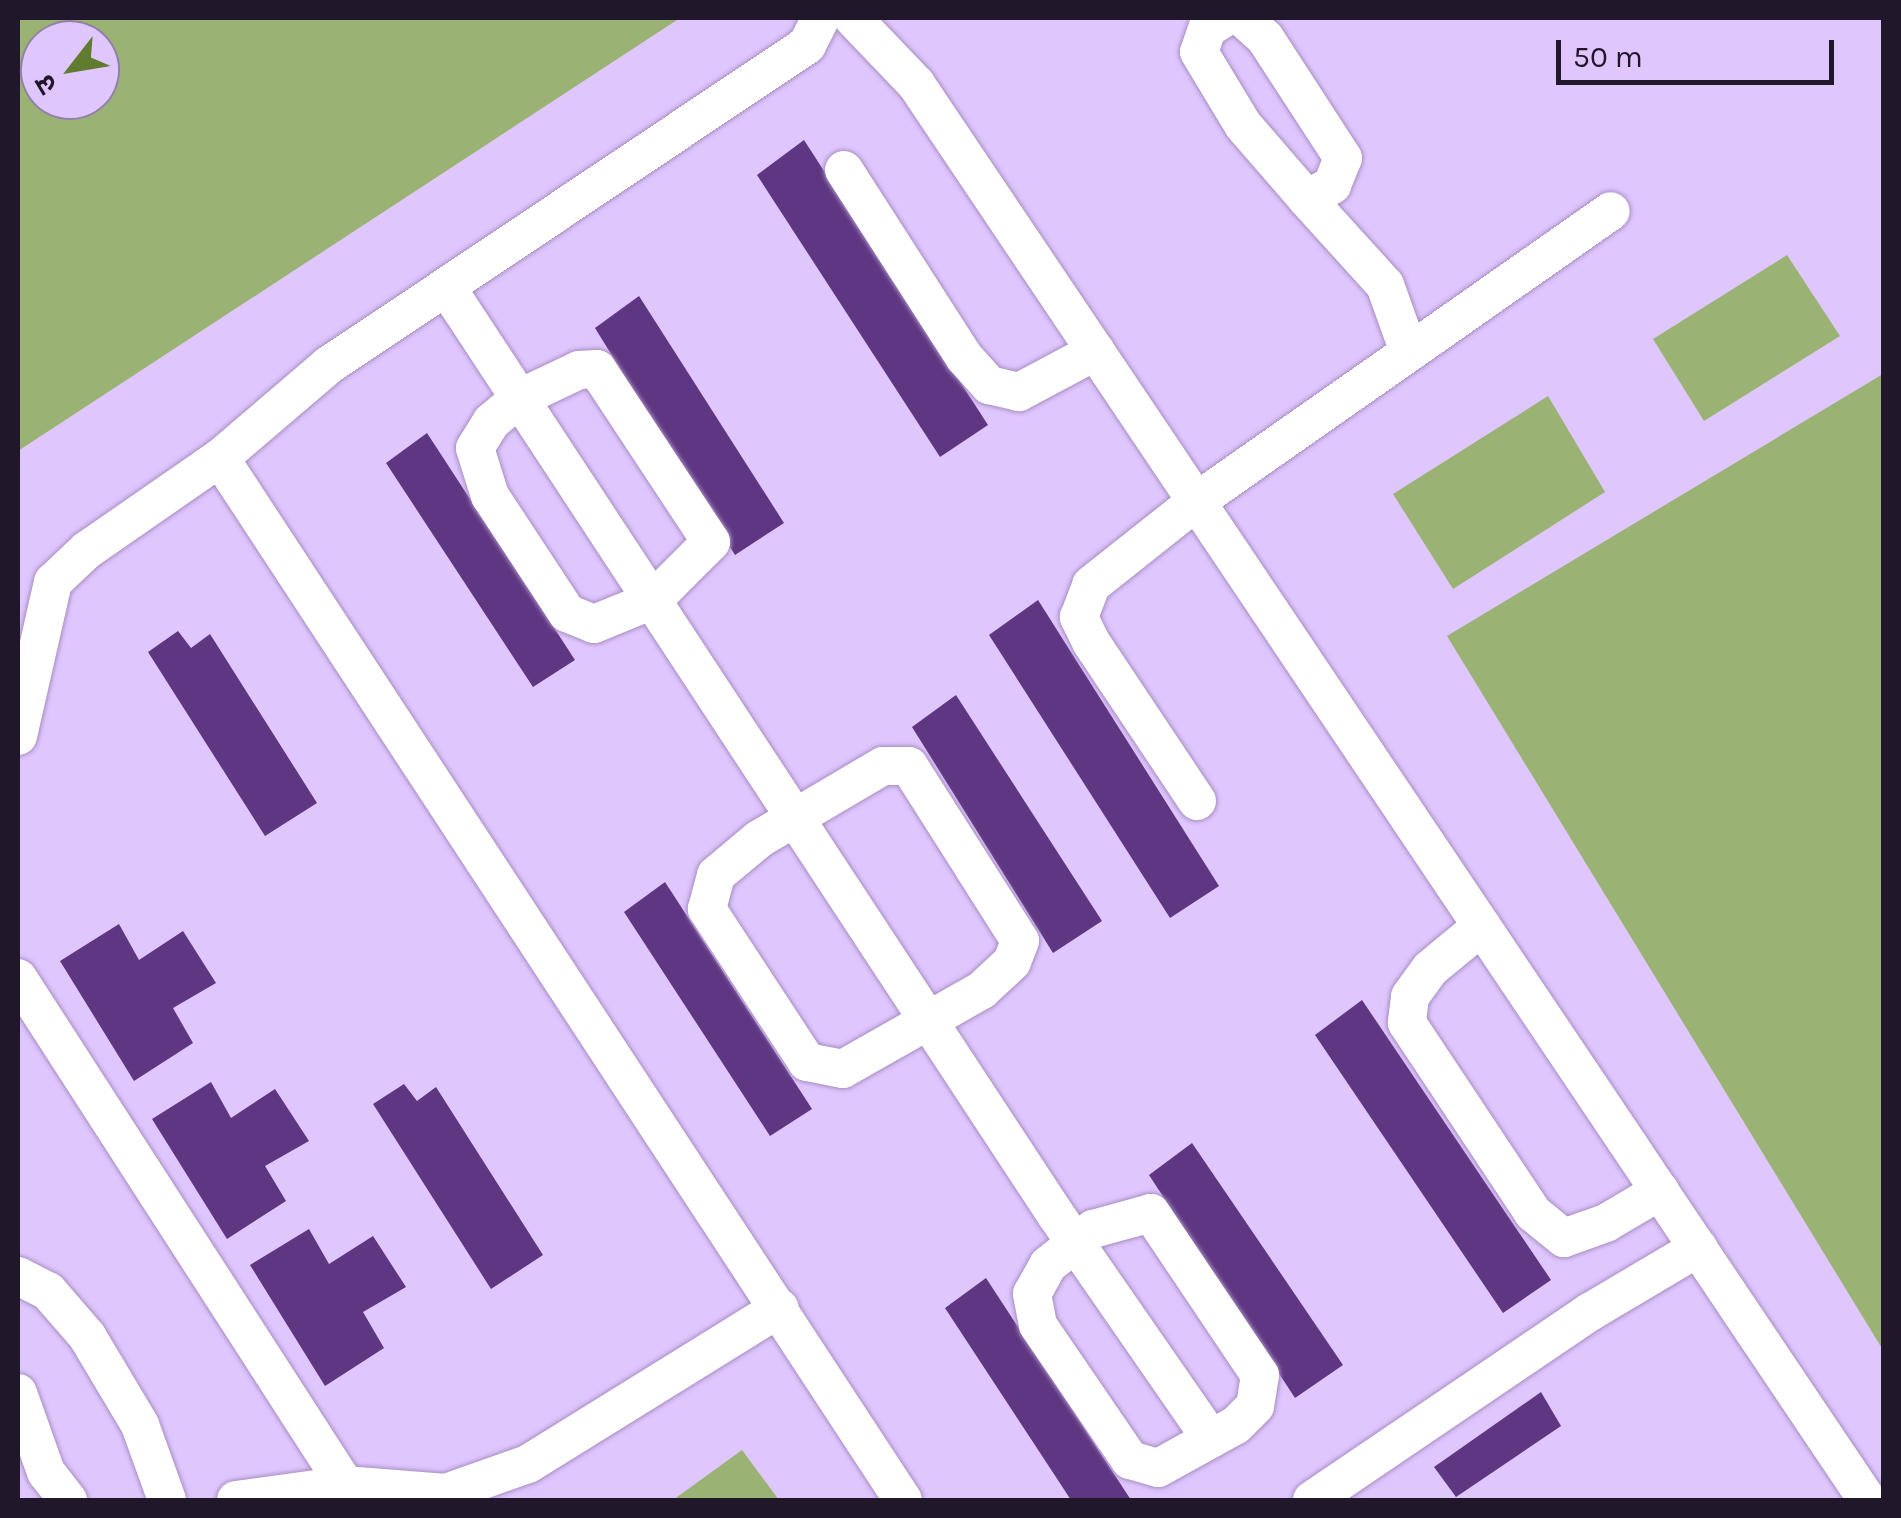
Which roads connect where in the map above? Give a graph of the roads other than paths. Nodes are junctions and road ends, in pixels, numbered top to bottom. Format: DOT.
graph roads {
  1 [pos="821,18"];
  2 [pos="853,18"];
  3 [pos="1224,18"];
  4 [pos="1243,18"];
  5 [pos="844,170"];
  6 [pos="1307,199"];
  7 [pos="1611,211"];
  8 [pos="447,288"];
  9 [pos="1096,351"];
  10 [pos="1409,352"];
  11 [pos="520,398"];
  12 [pos="220,458"];
  13 [pos="1196,502"];
  14 [pos="653,600"];
  15 [pos="18,736"];
  16 [pos="1198,800"];
  17 [pos="795,816"];
  18 [pos="1482,926"];
  19 [pos="18,978"];
  20 [pos="930,1021"];
  21 [pos="1660,1191"];
  22 [pos="1075,1242"];
  23 [pos="1698,1248"];
  24 [pos="18,1276"];
  25 [pos="780,1308"];
  26 [pos="18,1393"];
  27 [pos="1210,1439"];
  28 [pos="346,1485"];
  29 [pos="452,1497"];
  30 [pos="68,1500"];
  31 [pos="167,1500"];
  32 [pos="236,1500"];
  33 [pos="902,1500"];
  34 [pos="1312,1500"];
  35 [pos="1867,1500"];
  1 -- 8 [label="street"];
  2 -- 9 [label="street"];
  3 -- 6 [label="street"];
  4 -- 6 [label="street"];
  5 -- 9 [label="street"];
  6 -- 10 [label="street"];
  7 -- 10 [label="street"];
  8 -- 11 [label="street"];
  8 -- 12 [label="street"];
  9 -- 13 [label="street"];
  10 -- 13 [label="street"];
  11 -- 14 [label="street"];
  11 -- 14 [label="street"];
  11 -- 14 [label="street"];
  12 -- 15 [label="street"];
  12 -- 25 [label="street"];
  13 -- 16 [label="street"];
  13 -- 18 [label="street"];
  14 -- 17 [label="street"];
  17 -- 20 [label="street"];
  17 -- 20 [label="street"];
  17 -- 20 [label="street"];
  18 -- 21 [label="street"];
  18 -- 21 [label="street"];
  19 -- 28 [label="street"];
  20 -- 22 [label="street"];
  21 -- 23 [label="street"];
  22 -- 27 [label="street"];
  22 -- 27 [label="street"];
  22 -- 27 [label="street"];
  23 -- 34 [label="street"];
  23 -- 35 [label="street"];
  24 -- 31 [label="street"];
  25 -- 29 [label="street"];
  25 -- 33 [label="street"];
  26 -- 30 [label="street"];
  28 -- 29 [label="street"];
  28 -- 32 [label="street"];
}
